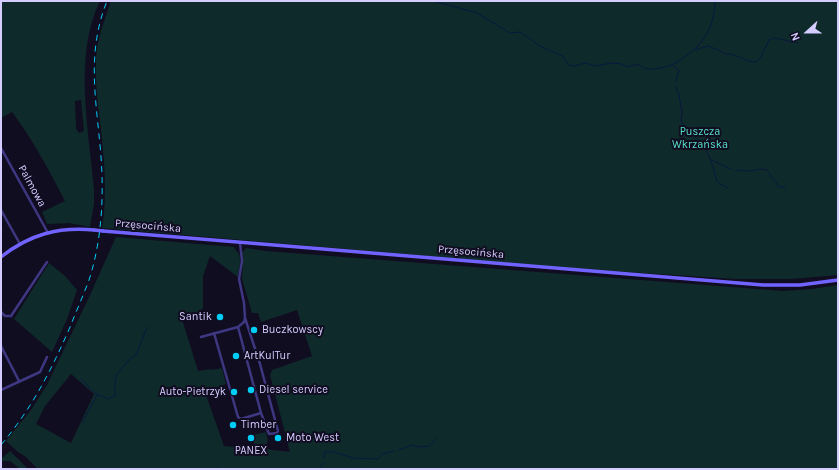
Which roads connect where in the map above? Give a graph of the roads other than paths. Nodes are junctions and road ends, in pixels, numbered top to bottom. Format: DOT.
graph roads {
  1 [pos="1,148"];
  2 [pos="1,210"];
  3 [pos="48,233"];
  4 [pos="240,242"];
  5 [pos="21,244"];
  6 [pos="1,257"];
  7 [pos="47,262"];
  8 [pos="838,280"];
  9 [pos="1,312"];
  10 [pos="245,318"];
  11 [pos="238,327"];
  12 [pos="214,333"];
  13 [pos="201,337"];
  14 [pos="1,346"];
  15 [pos="47,358"];
  16 [pos="19,381"];
  17 [pos="1,390"];
  18 [pos="261,413"];
  1 -- 3 [label="street, Palmowa"];
  2 -- 5 [label="street"];
  3 -- 4 [label="street, Przęsocińska, bridge"];
  3 -- 5 [label="street, Przęsocińska"];
  4 -- 8 [label="street, Przęsocińska"];
  4 -- 10 [label="street"];
  5 -- 6 [label="street, Przęsocińska"];
  7 -- 9 [label="street"];
  10 -- 11 [label="street"];
  10 -- 18 [label="street"];
  11 -- 12 [label="street"];
  11 -- 18 [label="street"];
  12 -- 13 [label="street"];
  12 -- 18 [label="street"];
  14 -- 16 [label="street"];
  15 -- 16 [label="street"];
  16 -- 17 [label="street"];
}
